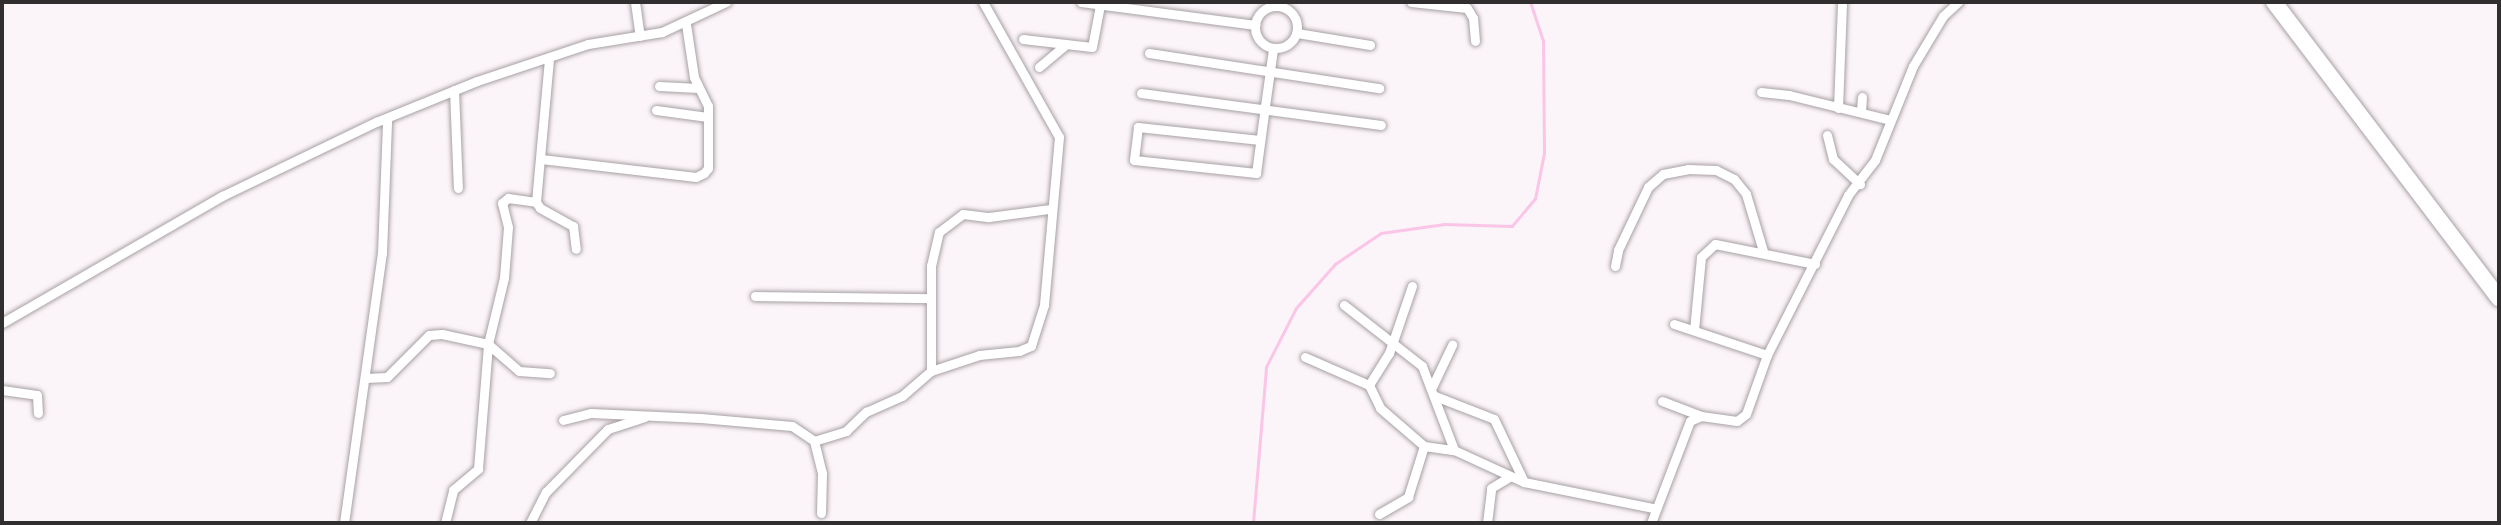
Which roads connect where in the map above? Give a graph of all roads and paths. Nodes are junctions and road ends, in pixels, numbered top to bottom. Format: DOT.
graph roads {
  1 [pos="635,2"];
  2 [pos="726,2"];
  3 [pos="983,2"];
  4 [pos="1082,2"];
  5 [pos="1410,2"];
  6 [pos="1842,2"];
  7 [pos="1958,2"];
  8 [pos="2274,2"];
  9 [pos="1278,4"];
  10 [pos="1100,5"];
  11 [pos="686,24"];
  12 [pos="1255,26"];
  13 [pos="1297,33"];
  14 [pos="640,36"];
  15 [pos="1023,39"];
  16 [pos="1475,41"];
  17 [pos="1066,44"];
  18 [pos="1370,45"];
  19 [pos="1273,48"];
  20 [pos="1150,53"];
  21 [pos="549,59"];
  22 [pos="1039,67"];
  23 [pos="1270,70"];
  24 [pos="659,86"];
  25 [pos="698,88"];
  26 [pos="1379,88"];
  27 [pos="454,90"];
  28 [pos="1761,92"];
  29 [pos="1141,93"];
  30 [pos="1862,97"];
  31 [pos="1265,106"];
  32 [pos="1838,108"];
  33 [pos="656,110"];
  34 [pos="1861,111"];
  35 [pos="708,117"];
  36 [pos="387,120"];
  37 [pos="1890,120"];
  38 [pos="1381,125"];
  39 [pos="1827,135"];
  40 [pos="1260,140"];
  41 [pos="541,159"];
  42 [pos="1860,184"];
  43 [pos="458,188"];
  44 [pos="537,202"];
  45 [pos="1050,209"];
  46 [pos="576,249"];
  47 [pos="1763,251"];
  48 [pos="1815,264"];
  49 [pos="1615,266"];
  50 [pos="1412,286"];
  51 [pos="755,296"];
  52 [pos="930,298"];
  53 [pos="2499,298"];
  54 [pos="1344,305"];
  55 [pos="2,323"];
  56 [pos="1674,324"];
  57 [pos="1694,330"];
  58 [pos="1394,341"];
  59 [pos="488,344"];
  60 [pos="1452,345"];
  61 [pos="1768,355"];
  62 [pos="1305,357"];
  63 [pos="931,371"];
  64 [pos="550,373"];
  65 [pos="366,378"];
  66 [pos="1369,385"];
  67 [pos="2,390"];
  68 [pos="1434,391"];
  69 [pos="1662,401"];
  70 [pos="38,413"];
  71 [pos="649,415"];
  72 [pos="1701,416"];
  73 [pos="563,420"];
  74 [pos="814,441"];
  75 [pos="1424,446"];
  76 [pos="1454,450"];
  77 [pos="1509,477"];
  78 [pos="1524,482"];
  79 [pos="1653,508"];
  80 [pos="821,513"];
  81 [pos="1379,514"];
  82 [pos="344,523"];
  83 [pos="445,523"];
  84 [pos="530,523"];
  85 [pos="1487,523"];
  86 [pos="1651,523"];
  1 -- 14 [label="street"];
  2 -- 11 [label="street"];
  3 -- 45 [label="street"];
  4 -- 10 [label="street"];
  5 -- 16 [label="street"];
  6 -- 32 [label="street"];
  7 -- 37 [label="street"];
  8 -- 53 [label="highway"];
  9 -- 12 [label="street"];
  9 -- 13 [label="street"];
  10 -- 12 [label="street"];
  10 -- 17 [label="street"];
  11 -- 14 [label="street"];
  11 -- 25 [label="street"];
  12 -- 19 [label="street"];
  13 -- 18 [label="street"];
  13 -- 19 [label="street"];
  14 -- 21 [label="street"];
  15 -- 17 [label="street"];
  17 -- 22 [label="street"];
  19 -- 23 [label="street"];
  20 -- 23 [label="street"];
  21 -- 27 [label="street"];
  21 -- 41 [label="street"];
  23 -- 26 [label="street"];
  23 -- 31 [label="street"];
  24 -- 25 [label="street"];
  25 -- 35 [label="street"];
  27 -- 36 [label="street"];
  27 -- 43 [label="street"];
  28 -- 32 [label="street"];
  29 -- 31 [label="street"];
  30 -- 34 [label="street"];
  31 -- 38 [label="street"];
  31 -- 40 [label="street"];
  32 -- 34 [label="street"];
  33 -- 35 [label="street"];
  34 -- 37 [label="street"];
  35 -- 41 [label="street"];
  36 -- 55 [label="street"];
  36 -- 65 [label="street"];
  37 -- 42 [label="street"];
  39 -- 42 [label="street"];
  40 -- 40 [label="street"];
  41 -- 44 [label="street"];
  42 -- 48 [label="street"];
  44 -- 46 [label="street"];
  44 -- 59 [label="street"];
  45 -- 52 [label="street"];
  45 -- 63 [label="street"];
  47 -- 48 [label="street"];
  47 -- 49 [label="street"];
  47 -- 57 [label="street"];
  48 -- 61 [label="street"];
  50 -- 58 [label="street"];
  51 -- 52 [label="street"];
  52 -- 63 [label="street"];
  54 -- 58 [label="street"];
  56 -- 57 [label="street"];
  57 -- 61 [label="street"];
  58 -- 66 [label="street"];
  58 -- 68 [label="street"];
  59 -- 64 [label="street"];
  59 -- 65 [label="street"];
  59 -- 83 [label="street"];
  60 -- 68 [label="street"];
  61 -- 72 [label="street"];
  62 -- 66 [label="street"];
  63 -- 74 [label="street"];
  65 -- 82 [label="street"];
  66 -- 75 [label="street"];
  67 -- 70 [label="street"];
  68 -- 76 [label="street"];
  68 -- 78 [label="street"];
  69 -- 72 [label="street"];
  71 -- 73 [label="street"];
  71 -- 74 [label="street"];
  71 -- 84 [label="street"];
  72 -- 79 [label="street"];
  74 -- 80 [label="street"];
  75 -- 76 [label="street"];
  75 -- 81 [label="street"];
  76 -- 77 [label="street"];
  77 -- 78 [label="street"];
  77 -- 85 [label="street"];
  78 -- 79 [label="street"];
  79 -- 86 [label="street"];
}
